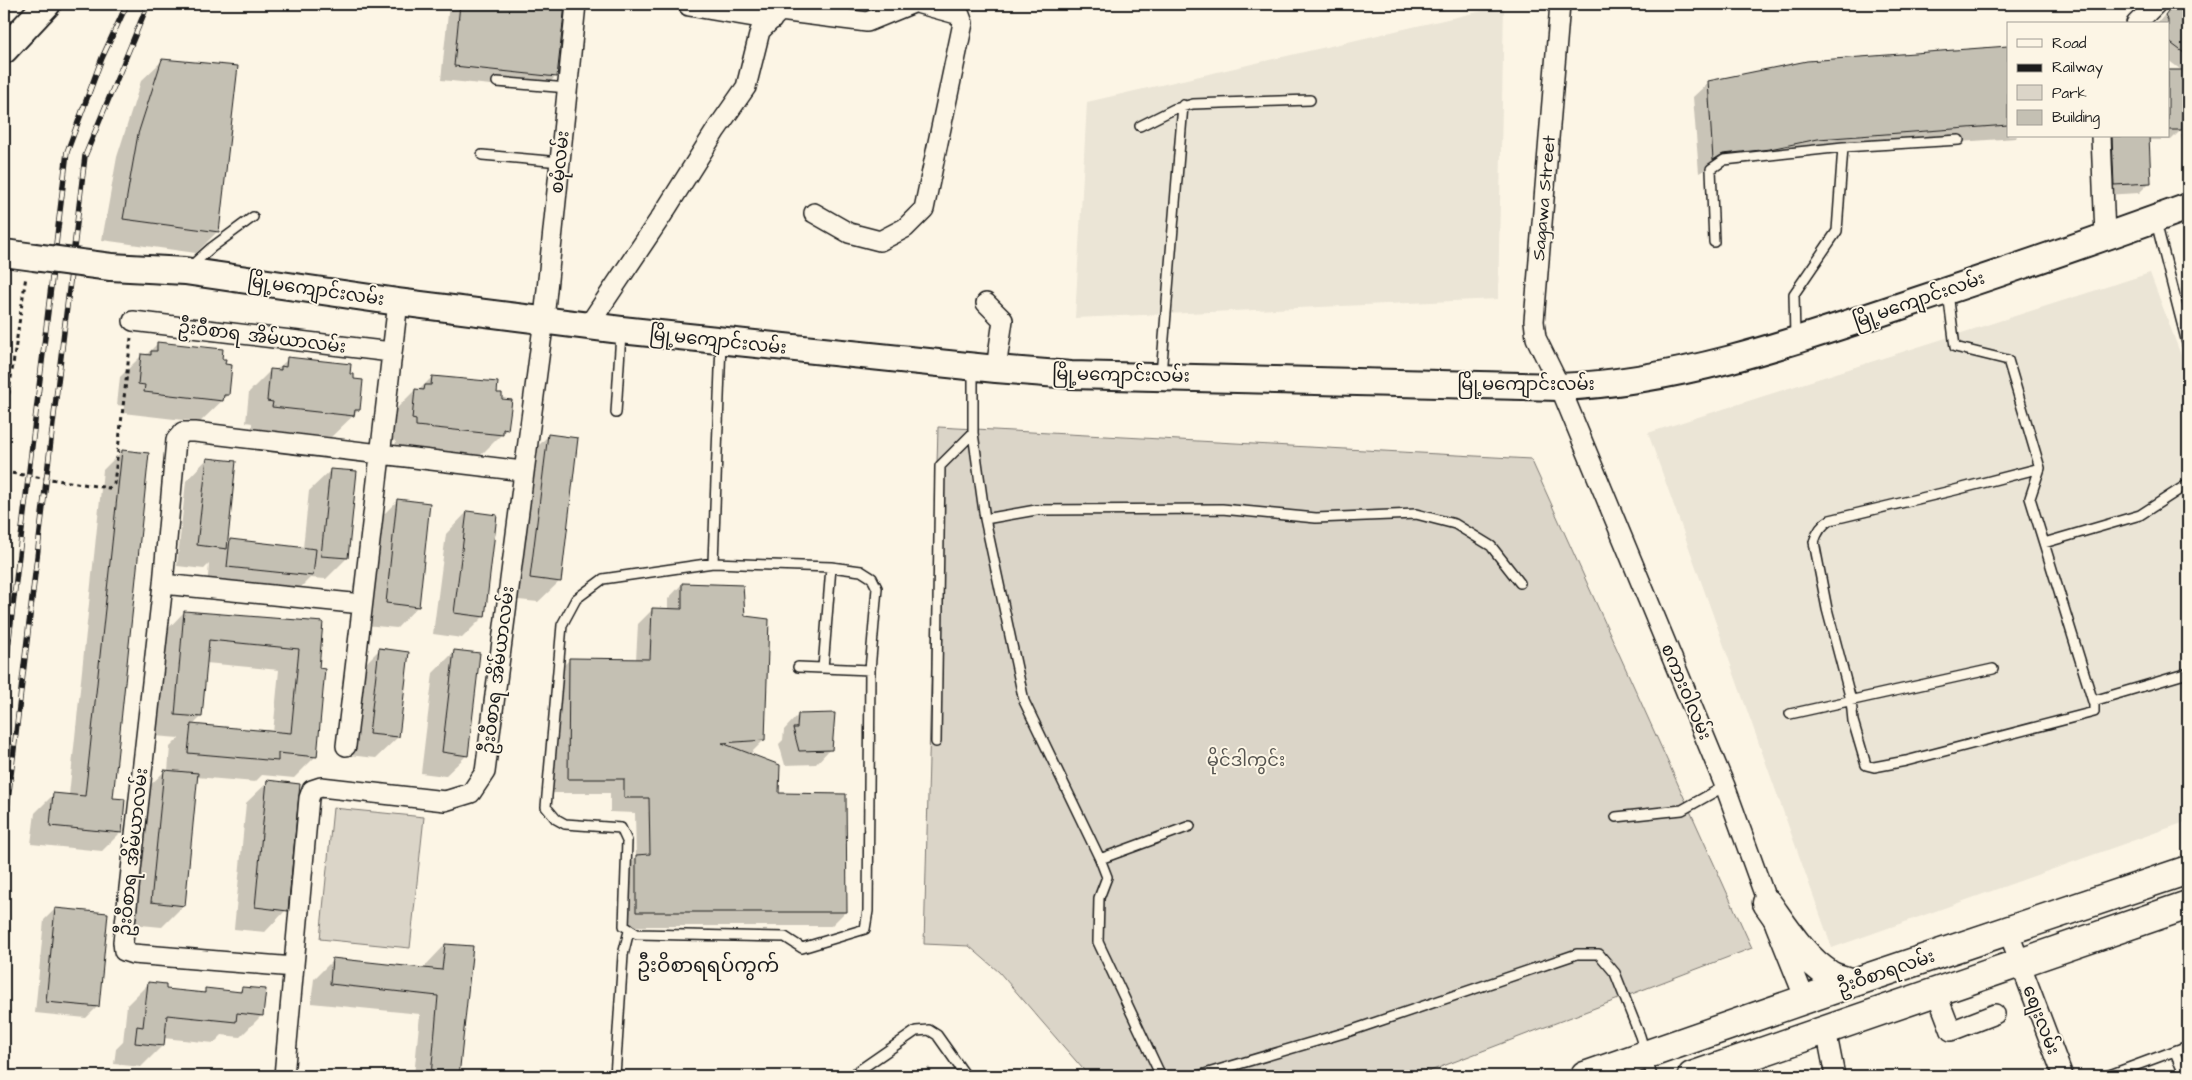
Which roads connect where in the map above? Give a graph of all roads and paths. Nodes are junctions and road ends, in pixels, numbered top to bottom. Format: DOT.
graph roads {
  1 [pos="47,4"];
  2 [pos="576,4"];
  3 [pos="911,4"];
  4 [pos="920,4"];
  5 [pos="1560,4"];
  6 [pos="2156,4"];
  7 [pos="700,7"];
  8 [pos="772,20"];
  9 [pos="2138,22"];
  10 [pos="4,50"];
  11 [pos="497,82"];
  12 [pos="568,88"];
  13 [pos="1310,100"];
  14 [pos="1183,105"];
  15 [pos="1140,126"];
  16 [pos="2101,138"];
  17 [pos="1959,140"];
  18 [pos="1843,147"];
  19 [pos="482,155"];
  20 [pos="560,162"];
  21 [pos="2188,208"];
  22 [pos="814,213"];
  23 [pos="253,217"];
  24 [pos="2155,219"];
  25 [pos="2105,235"];
  26 [pos="1714,242"];
  27 [pos="22,255"];
  28 [pos="185,271"];
  29 [pos="1947,291"];
  30 [pos="398,302"];
  31 [pos="986,303"];
  32 [pos="544,319"];
  33 [pos="133,321"];
  34 [pos="588,326"];
  35 [pos="621,330"];
  36 [pos="722,341"];
  37 [pos="1795,341"];
  38 [pos="2188,347"];
  39 [pos="391,352"];
  40 [pos="984,368"];
  41 [pos="1161,376"];
  42 [pos="1560,387"];
  43 [pos="616,413"];
  44 [pos="4,426"];
  45 [pos="973,433"];
  46 [pos="380,454"];
  47 [pos="2040,468"];
  48 [pos="523,471"];
  49 [pos="4,472"];
  50 [pos="2188,484"];
  51 [pos="985,519"];
  52 [pos="2044,543"];
  53 [pos="714,563"];
  54 [pos="831,567"];
  55 [pos="1520,583"];
  56 [pos="163,584"];
  57 [pos="362,604"];
  58 [pos="798,668"];
  59 [pos="823,668"];
  60 [pos="1993,669"];
  61 [pos="870,670"];
  62 [pos="2188,673"];
  63 [pos="1851,700"];
  64 [pos="2093,701"];
  65 [pos="1790,714"];
  66 [pos="936,742"];
  67 [pos="346,746"];
  68 [pos="1725,786"];
  69 [pos="1616,817"];
  70 [pos="1190,826"];
  71 [pos="1100,859"];
  72 [pos="2188,870"];
  73 [pos="1767,903"];
  74 [pos="2188,905"];
  75 [pos="629,931"];
  76 [pos="2008,931"];
  77 [pos="2019,963"];
  78 [pos="294,967"];
  79 [pos="1852,983"];
  80 [pos="1936,992"];
  81 [pos="1805,999"];
  82 [pos="1995,1014"];
  83 [pos="1826,1030"];
  84 [pos="2188,1046"];
  85 [pos="2174,1052"];
  86 [pos="1649,1065"];
  87 [pos="284,1076"];
  88 [pos="616,1076"];
  89 [pos="851,1076"];
  90 [pos="966,1076"];
  91 [pos="1161,1076"];
  92 [pos="1198,1076"];
  93 [pos="1585,1076"];
  94 [pos="1692,1076"];
  95 [pos="1835,1076"];
  96 [pos="2063,1076"];
  97 [pos="2107,1076"];
  98 [pos="2185,1076"];
  1 -- 10 [label="main road"];
  2 -- 12 [label="street, စမုံလမ်း"];
  3 -- 8 [label="street"];
  4 -- 22 [label="street"];
  5 -- 42 [label="street, Sagawa Street"];
  6 -- 9 [label="street"];
  7 -- 8 [label="street"];
  8 -- 34 [label="street"];
  11 -- 12 [label="lane"];
  12 -- 20 [label="street, စမုံလမ်း"];
  13 -- 14 [label="lane"];
  14 -- 15 [label="lane"];
  14 -- 41 [label="lane"];
  16 -- 25 [label="street"];
  17 -- 18 [label="lane"];
  18 -- 26 [label="lane"];
  18 -- 37 [label="lane"];
  19 -- 20 [label="lane"];
  20 -- 32 [label="street, စမုံလမ်း"];
  21 -- 24 [label="main road, မြို့မကျောင်းလမ်း"];
  23 -- 28 [label="lane"];
  24 -- 25 [label="main road, မြို့မကျောင်းလမ်း"];
  24 -- 38 [label="lane"];
  25 -- 29 [label="main road, မြို့မကျောင်းလမ်း"];
  27 -- 28 [label="main road, မြို့မကျောင်းလမ်း, bridge"];
  27 -- 44 [label="path"];
  28 -- 30 [label="main road, မြို့မကျောင်းလမ်း"];
  29 -- 37 [label="main road, မြို့မကျောင်းလမ်း"];
  29 -- 47 [label="lane"];
  30 -- 32 [label="main road, မြို့မကျောင်းလမ်း"];
  30 -- 39 [label="street"];
  31 -- 40 [label="street"];
  32 -- 34 [label="main road, မြို့မကျောင်းလမ်း"];
  32 -- 48 [label="street, ဦးဝီစာရ အိမ်ယာလမ်း"];
  33 -- 39 [label="street, ဦးဝီစာရ အိမ်ယာလမ်း"];
  33 -- 49 [label="path"];
  34 -- 35 [label="main road, မြို့မကျောင်းလမ်း"];
  35 -- 36 [label="main road, မြို့မကျောင်းလမ်း"];
  35 -- 43 [label="lane"];
  36 -- 40 [label="main road, မြို့မကျောင်းလမ်း"];
  36 -- 53 [label="lane"];
  37 -- 42 [label="main road, မြို့မကျောင်းလမ်း"];
  39 -- 46 [label="street"];
  40 -- 41 [label="main road, မြို့မကျောင်းလမ်း"];
  40 -- 45 [label="lane"];
  41 -- 42 [label="main road, မြို့မကျောင်းလမ်း"];
  42 -- 68 [label="street, စကားဝါလမ်း"];
  45 -- 51 [label="lane"];
  45 -- 66 [label="lane"];
  46 -- 48 [label="street, ဦးဝီစာရ အိမ်ယာလမ်း"];
  46 -- 56 [label="street, ဦးဝီစာရ အိမ်ယာလမ်း"];
  46 -- 57 [label="street"];
  47 -- 52 [label="lane"];
  47 -- 63 [label="lane"];
  48 -- 78 [label="street, ဦးဝီစာရ အိမ်ယာလမ်း"];
  50 -- 52 [label="lane"];
  51 -- 55 [label="lane"];
  51 -- 71 [label="lane"];
  52 -- 64 [label="lane"];
  53 -- 54 [label="lane"];
  53 -- 75 [label="lane"];
  54 -- 59 [label="lane"];
  54 -- 61 [label="lane"];
  56 -- 57 [label="street"];
  56 -- 78 [label="street, ဦးဝီစာရ အိမ်ယာလမ်း"];
  57 -- 67 [label="street"];
  58 -- 59 [label="lane"];
  59 -- 61 [label="lane"];
  60 -- 63 [label="lane"];
  61 -- 75 [label="lane"];
  62 -- 64 [label="lane"];
  63 -- 64 [label="lane"];
  63 -- 65 [label="lane"];
  68 -- 69 [label="lane"];
  68 -- 73 [label="street, စကားဝါလမ်း"];
  70 -- 71 [label="lane"];
  71 -- 91 [label="lane"];
  72 -- 76 [label="main road, ဦးဝီစာရလမ်း"];
  73 -- 79 [label="main road"];
  73 -- 81 [label="street, စကားဝါလမ်း"];
  74 -- 77 [label="main road, ဦးဝီစာရလမ်း"];
  75 -- 88 [label="lane"];
  76 -- 77 [label="street, စျေးလမ်း"];
  76 -- 79 [label="main road, ဦးဝီစာရလမ်း"];
  77 -- 80 [label="main road, ဦးဝီစာရလမ်း"];
  77 -- 96 [label="street, စျေးလမ်း"];
  78 -- 87 [label="street, ဦးဝီစာရ အိမ်ယာလမ်း"];
  79 -- 81 [label="main road, ဦးဝီစာရလမ်း"];
  80 -- 82 [label="street"];
  80 -- 83 [label="main road, ဦးဝီစာရလမ်း"];
  81 -- 86 [label="main road, ဦးဝီစာရလမ်း"];
  83 -- 94 [label="main road, ဦးဝီစာရလမ်း"];
  83 -- 95 [label="street"];
  84 -- 85 [label="lane"];
  85 -- 97 [label="lane"];
  85 -- 98 [label="lane"];
  86 -- 92 [label="lane"];
  86 -- 93 [label="main road, ဦးဝီစာရလမ်း"];
  89 -- 90 [label="lane"];
}
